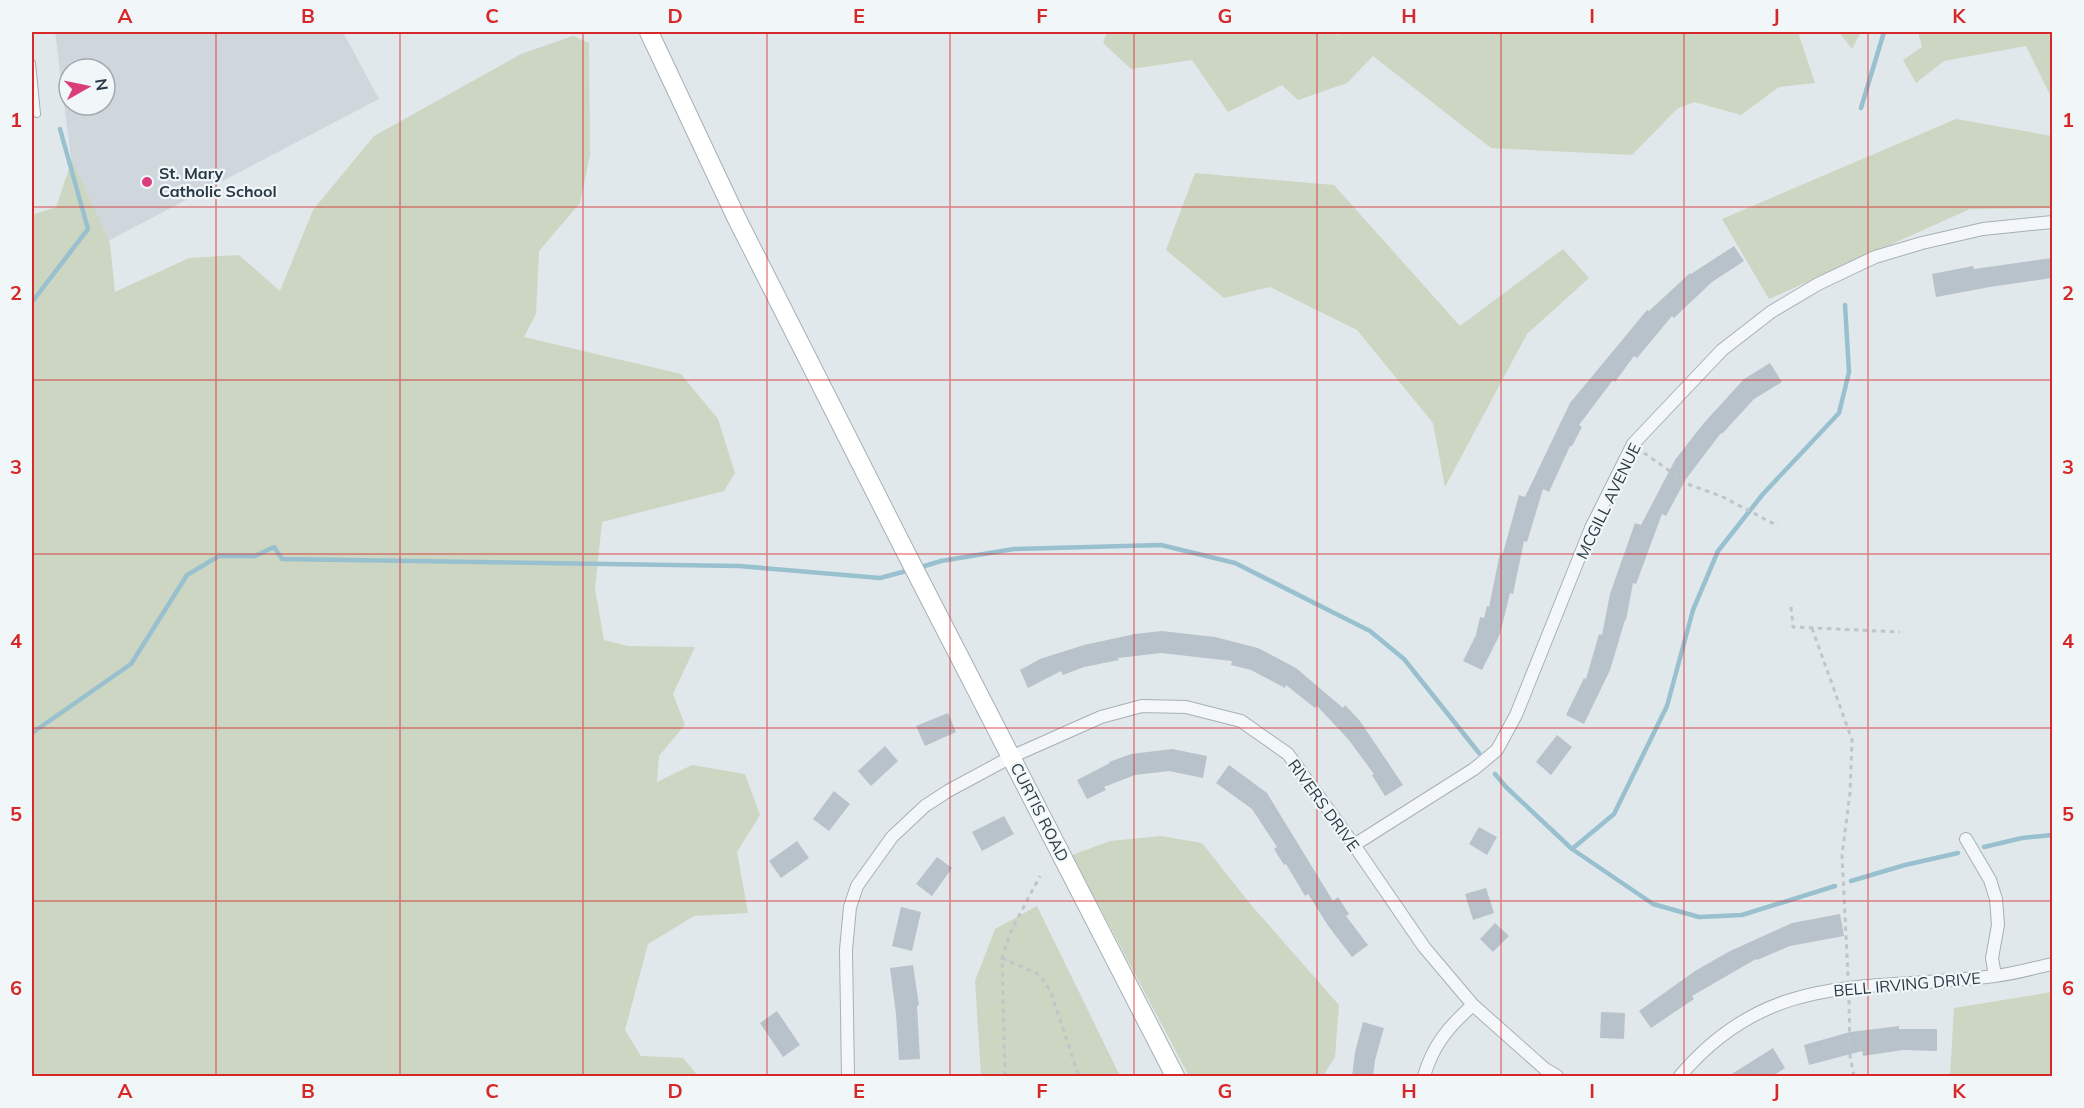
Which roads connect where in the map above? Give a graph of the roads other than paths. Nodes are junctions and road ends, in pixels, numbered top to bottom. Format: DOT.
graph roads {
  1 [pos="649,32"];
  2 [pos="32,63"];
  3 [pos="37,114"];
  4 [pos="2052,222"];
  5 [pos="1011,757"];
  6 [pos="1966,839"];
  7 [pos="1354,845"];
  8 [pos="2052,964"];
  9 [pos="1995,976"];
  10 [pos="1473,1005"];
  11 [pos="848,1077"];
  12 [pos="1175,1077"];
  13 [pos="1424,1077"];
  14 [pos="1557,1077"];
  15 [pos="1680,1077"];
  1 -- 5 [label="main road, CURTIS ROAD"];
  2 -- 3 [label="lane"];
  4 -- 7 [label="street, MCGILL AVENUE"];
  5 -- 7 [label="street, RIVERS DRIVE"];
  5 -- 11 [label="street, RIVERS DRIVE"];
  5 -- 12 [label="main road, CURTIS ROAD"];
  6 -- 9 [label="street"];
  7 -- 10 [label="street, RIVERS DRIVE"];
  8 -- 9 [label="street, BELL IRVING DRIVE"];
  9 -- 15 [label="street, BELL IRVING DRIVE"];
  10 -- 13 [label="street"];
  10 -- 14 [label="street, RIVERS DRIVE"];
}
